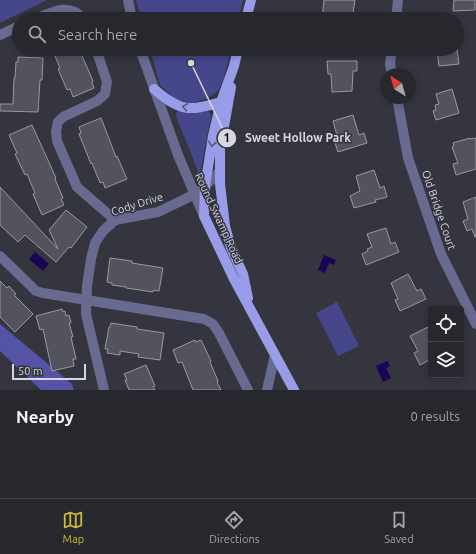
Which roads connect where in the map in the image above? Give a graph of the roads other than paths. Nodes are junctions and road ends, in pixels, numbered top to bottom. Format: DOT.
graph roads {
  1 [pos="128,0"];
  2 [pos="251,0"];
  3 [pos="398,0"];
  4 [pos="52,12"];
  5 [pos="74,12"];
  6 [pos="131,12"];
  7 [pos="248,12"];
  8 [pos="397,12"];
  9 [pos="12,29"];
  10 [pos="0,35"];
  11 [pos="98,56"];
  12 [pos="142,56"];
  13 [pos="236,56"];
  14 [pos="391,56"];
  15 [pos="234,66"];
  16 [pos="391,68"];
  17 [pos="154,89"];
  18 [pos="221,102"];
  19 [pos="398,104"];
  20 [pos="219,172"];
  21 [pos="205,186"];
  22 [pos="195,194"];
  23 [pos="204,216"];
  24 [pos="115,220"];
  25 [pos="0,256"];
  26 [pos="86,301"];
  27 [pos="252,313"];
  28 [pos="476,324"];
  29 [pos="275,355"];
  30 [pos="104,390"];
  31 [pos="248,390"];
  32 [pos="267,390"];
  33 [pos="294,390"];
  1 -- 6 [label="street"];
  2 -- 7 [label="main road"];
  3 -- 8 [label="street"];
  4 -- 5 [label="street"];
  9 -- 10 [label="street"];
  11 -- 24 [label="street"];
  12 -- 17 [label="street, Round Swamp Road"];
  13 -- 15 [label="main road"];
  14 -- 16 [label="street"];
  15 -- 18 [label="main road"];
  15 -- 20 [label="main road"];
  18 -- 17 [label="main road, one-way"];
  17 -- 22 [label="street, Round Swamp Road"];
  18 -- 21 [label="main road, one-way"];
  19 -- 28 [label="street, Old Bridge Court"];
  20 -- 21 [label="street, Cody Drive"];
  20 -- 27 [label="main road"];
  21 -- 22 [label="street, Cody Drive"];
  21 -- 23 [label="main road"];
  22 -- 23 [label="street, Round Swamp Road"];
  22 -- 24 [label="street, Cody Drive"];
  23 -- 27 [label="main road, Round Swamp Road"];
  24 -- 26 [label="street, Cody Drive"];
  25 -- 26 [label="street"];
  26 -- 30 [label="street, Cody Drive"];
  26 -- 31 [label="street"];
  27 -- 29 [label="main road, Round Swamp Road"];
  29 -- 32 [label="street"];
  29 -- 33 [label="main road, Round Swamp Road"];
}
